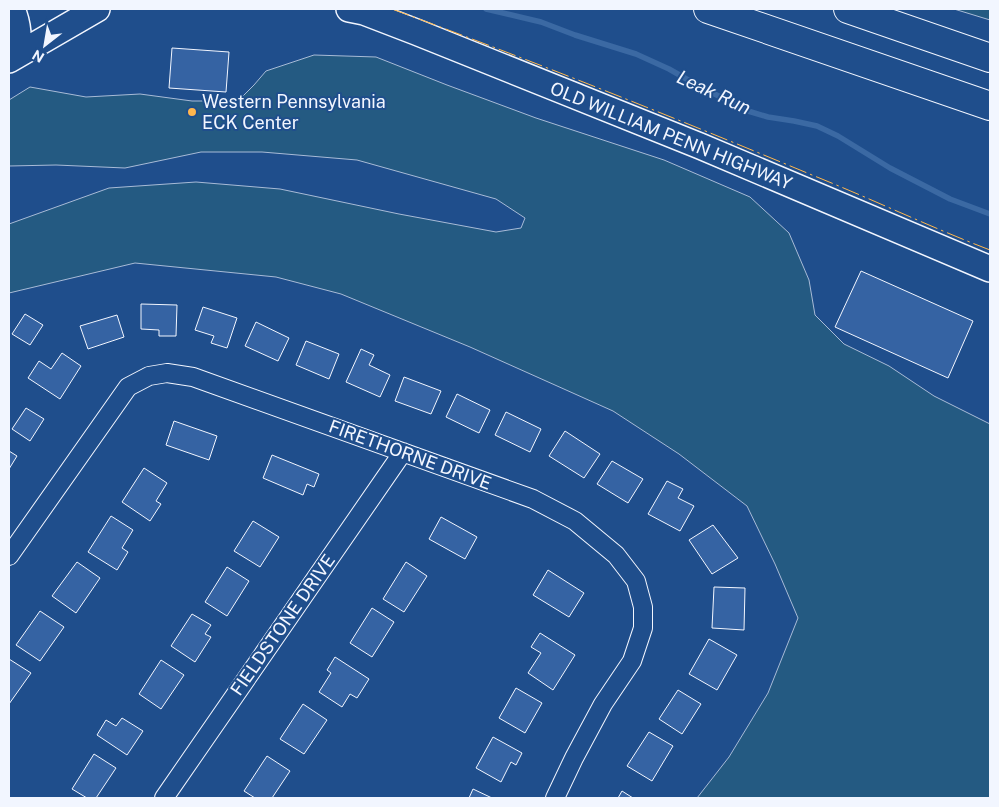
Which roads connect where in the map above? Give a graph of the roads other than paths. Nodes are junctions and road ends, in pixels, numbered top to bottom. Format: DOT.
graph roads {
  1 [pos="12,9"];
  2 [pos="97,9"];
  3 [pos="349,9"];
  4 [pos="708,9"];
  5 [pos="848,9"];
  6 [pos="13,58"];
  7 [pos="990,58"];
  8 [pos="990,106"];
  9 [pos="990,269"];
  10 [pos="403,452"];
  11 [pos="9,556"];
  12 [pos="164,798"];
  13 [pos="555,798"];
  1 -- 6 [label="main road"];
  2 -- 6 [label="main road"];
  3 -- 9 [label="main road, OLD WILLIAM PENN HIGHWAY"];
  4 -- 8 [label="highway"];
  5 -- 7 [label="highway"];
  10 -- 11 [label="street, FIRETHORNE DRIVE"];
  10 -- 12 [label="street, FIELDSTONE DRIVE"];
  10 -- 13 [label="street, FIRETHORNE DRIVE"];
}
